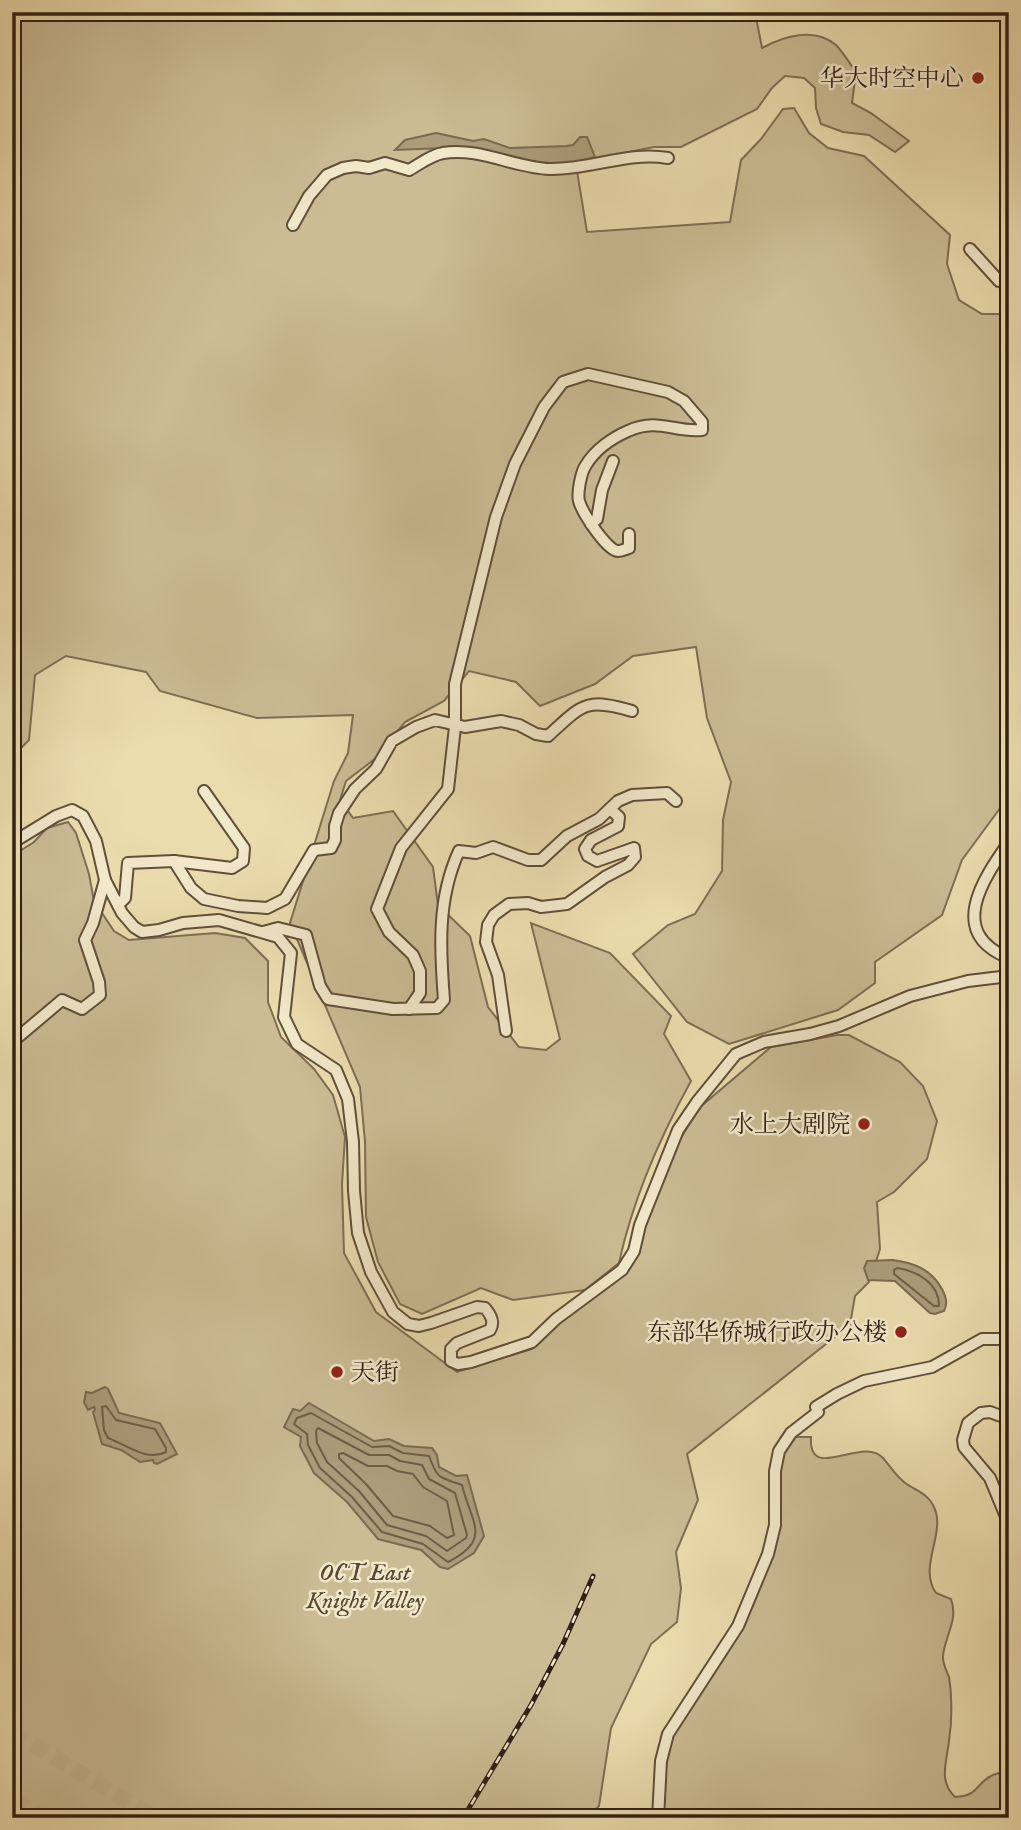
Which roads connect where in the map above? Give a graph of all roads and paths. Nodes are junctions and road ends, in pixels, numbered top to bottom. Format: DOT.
graph roads {
  1 [pos="668,158"];
  2 [pos="293,226"];
  3 [pos="970,249"];
  4 [pos="999,281"];
  5 [pos="613,461"];
  6 [pos="591,524"];
  7 [pos="629,534"];
  8 [pos="632,711"];
  9 [pos="455,724"];
  10 [pos="204,791"];
  11 [pos="676,801"];
  12 [pos="610,809"];
  13 [pos="1009,842"];
  14 [pos="12,843"];
  15 [pos="174,861"];
  16 [pos="105,880"];
  17 [pos="118,905"];
  18 [pos="263,932"];
  19 [pos="1009,958"];
  20 [pos="1009,976"];
  21 [pos="409,1009"];
  22 [pos="506,1031"];
  23 [pos="12,1038"];
  24 [pos="1009,1339"];
  25 [pos="1009,1419"];
  26 [pos="1009,1524"];
  27 [pos="658,1818"];
  1 -- 2 [label="street"];
  3 -- 4 [label="street"];
  5 -- 6 [label="street"];
  6 -- 7 [label="street"];
  6 -- 9 [label="street"];
  8 -- 9 [label="street"];
  9 -- 15 [label="street"];
  9 -- 21 [label="street"];
  10 -- 15 [label="street"];
  11 -- 12 [label="street"];
  12 -- 21 [label="street"];
  12 -- 22 [label="street"];
  13 -- 19 [label="street"];
  14 -- 16 [label="street"];
  15 -- 17 [label="street"];
  16 -- 17 [label="street"];
  16 -- 23 [label="street"];
  17 -- 18 [label="street"];
  18 -- 20 [label="street"];
  18 -- 21 [label="street"];
  24 -- 27 [label="street"];
  25 -- 26 [label="street"];
}
